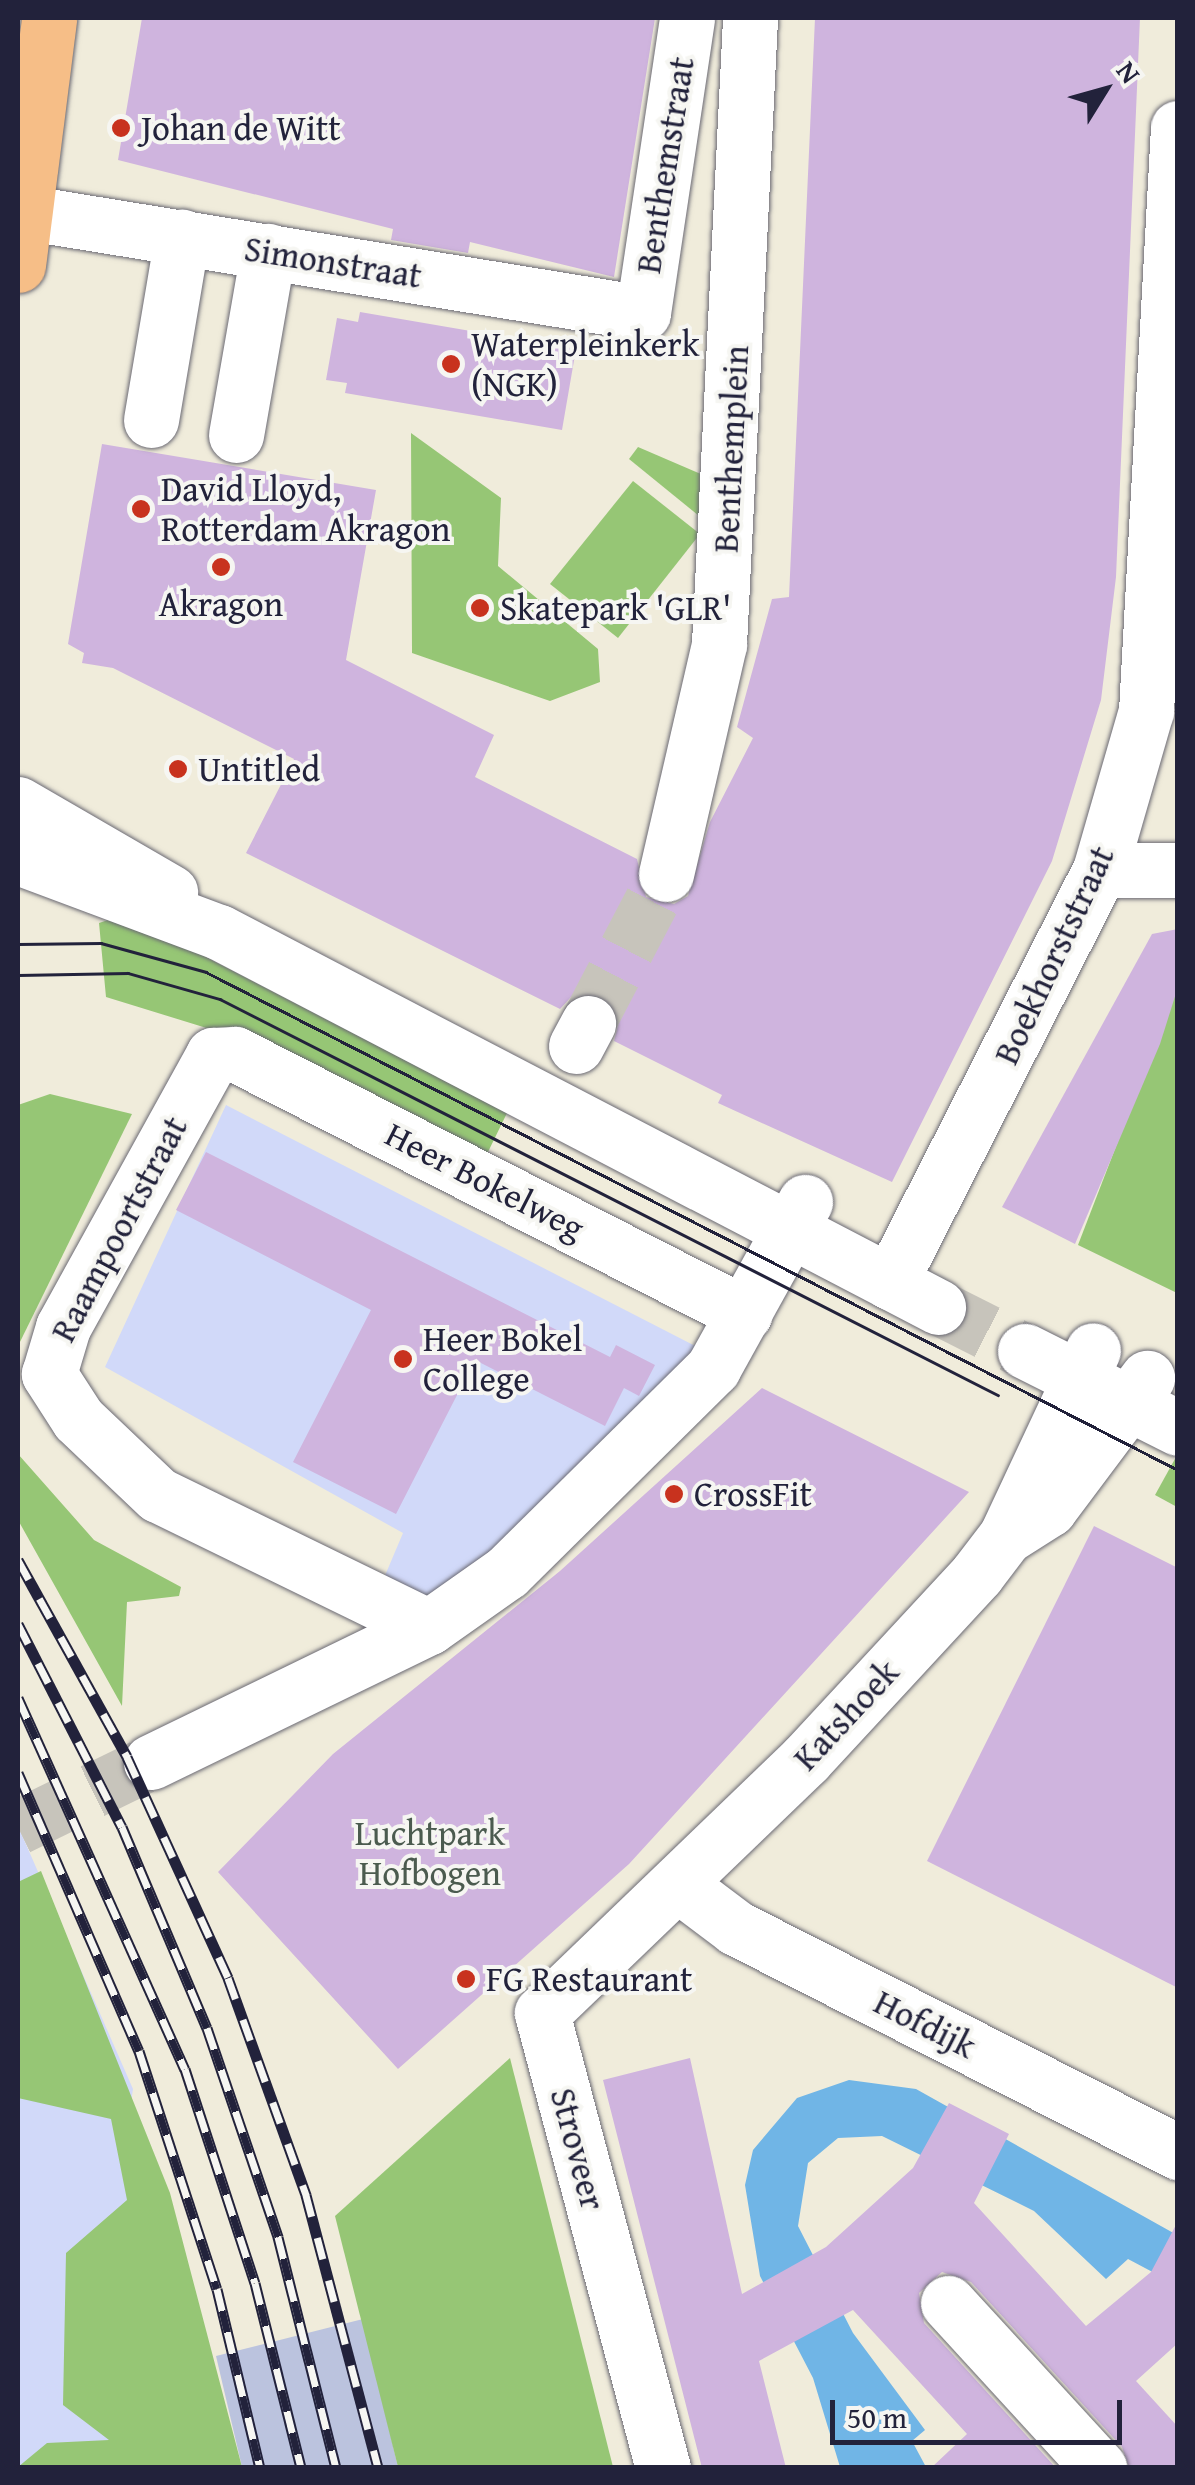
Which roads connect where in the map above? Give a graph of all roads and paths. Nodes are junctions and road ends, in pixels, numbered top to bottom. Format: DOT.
graph roads {
  1 [pos="49,18"];
  2 [pos="687,18"];
  3 [pos="750,18"];
  4 [pos="1178,128"];
  5 [pos="23,212"];
  6 [pos="182,237"];
  7 [pos="268,250"];
  8 [pos="18,265"];
  9 [pos="643,313"];
  10 [pos="150,420"];
  11 [pos="236,435"];
  12 [pos="18,804"];
  13 [pos="18,857"];
  14 [pos="1100,870"];
  15 [pos="1178,870"];
  16 [pos="666,874"];
  17 [pos="219,932"];
  18 [pos="223,1052"];
  19 [pos="798,1217"];
  20 [pos="898,1268"];
  21 [pos="947,1293"];
  22 [pos="745,1314"];
  23 [pos="1032,1336"];
  24 [pos="1086,1364"];
  25 [pos="1159,1401"];
  26 [pos="1006,1536"];
  27 [pos="429,1627"];
  28 [pos="151,1762"];
  29 [pos="679,1885"];
  30 [pos="1178,2152"];
  31 [pos="948,2302"];
  32 [pos="663,2468"];
  33 [pos="1099,2468"];
  1 -- 5 [label="main road"];
  2 -- 9 [label="street, Benthemstraat"];
  3 -- 16 [label="street, Benthemplein"];
  4 -- 14 [label="street, Boekhorststraat"];
  5 -- 6 [label="street, Simonstraat"];
  5 -- 8 [label="main road"];
  6 -- 7 [label="street, Simonstraat"];
  6 -- 10 [label="street"];
  7 -- 9 [label="street, Simonstraat"];
  7 -- 11 [label="street"];
  12 -- 17 [label="street"];
  13 -- 17 [label="street"];
  14 -- 15 [label="street"];
  14 -- 20 [label="street, Boekhorststraat"];
  17 -- 19 [label="street"];
  18 -- 22 [label="street, Heer Bokelweg"];
  18 -- 27 [label="street, Raampoortstraat"];
  19 -- 20 [label="street"];
  19 -- 22 [label="street"];
  20 -- 21 [label="street"];
  22 -- 27 [label="street"];
  23 -- 24 [label="street"];
  24 -- 25 [label="street"];
  24 -- 26 [label="street, Katshoek"];
  25 -- 26 [label="street, Katshoek"];
  26 -- 29 [label="street, Katshoek"];
  27 -- 28 [label="street"];
  29 -- 30 [label="street, Hofdijk"];
  29 -- 32 [label="street, Stroveer"];
  31 -- 33 [label="street"];
}
